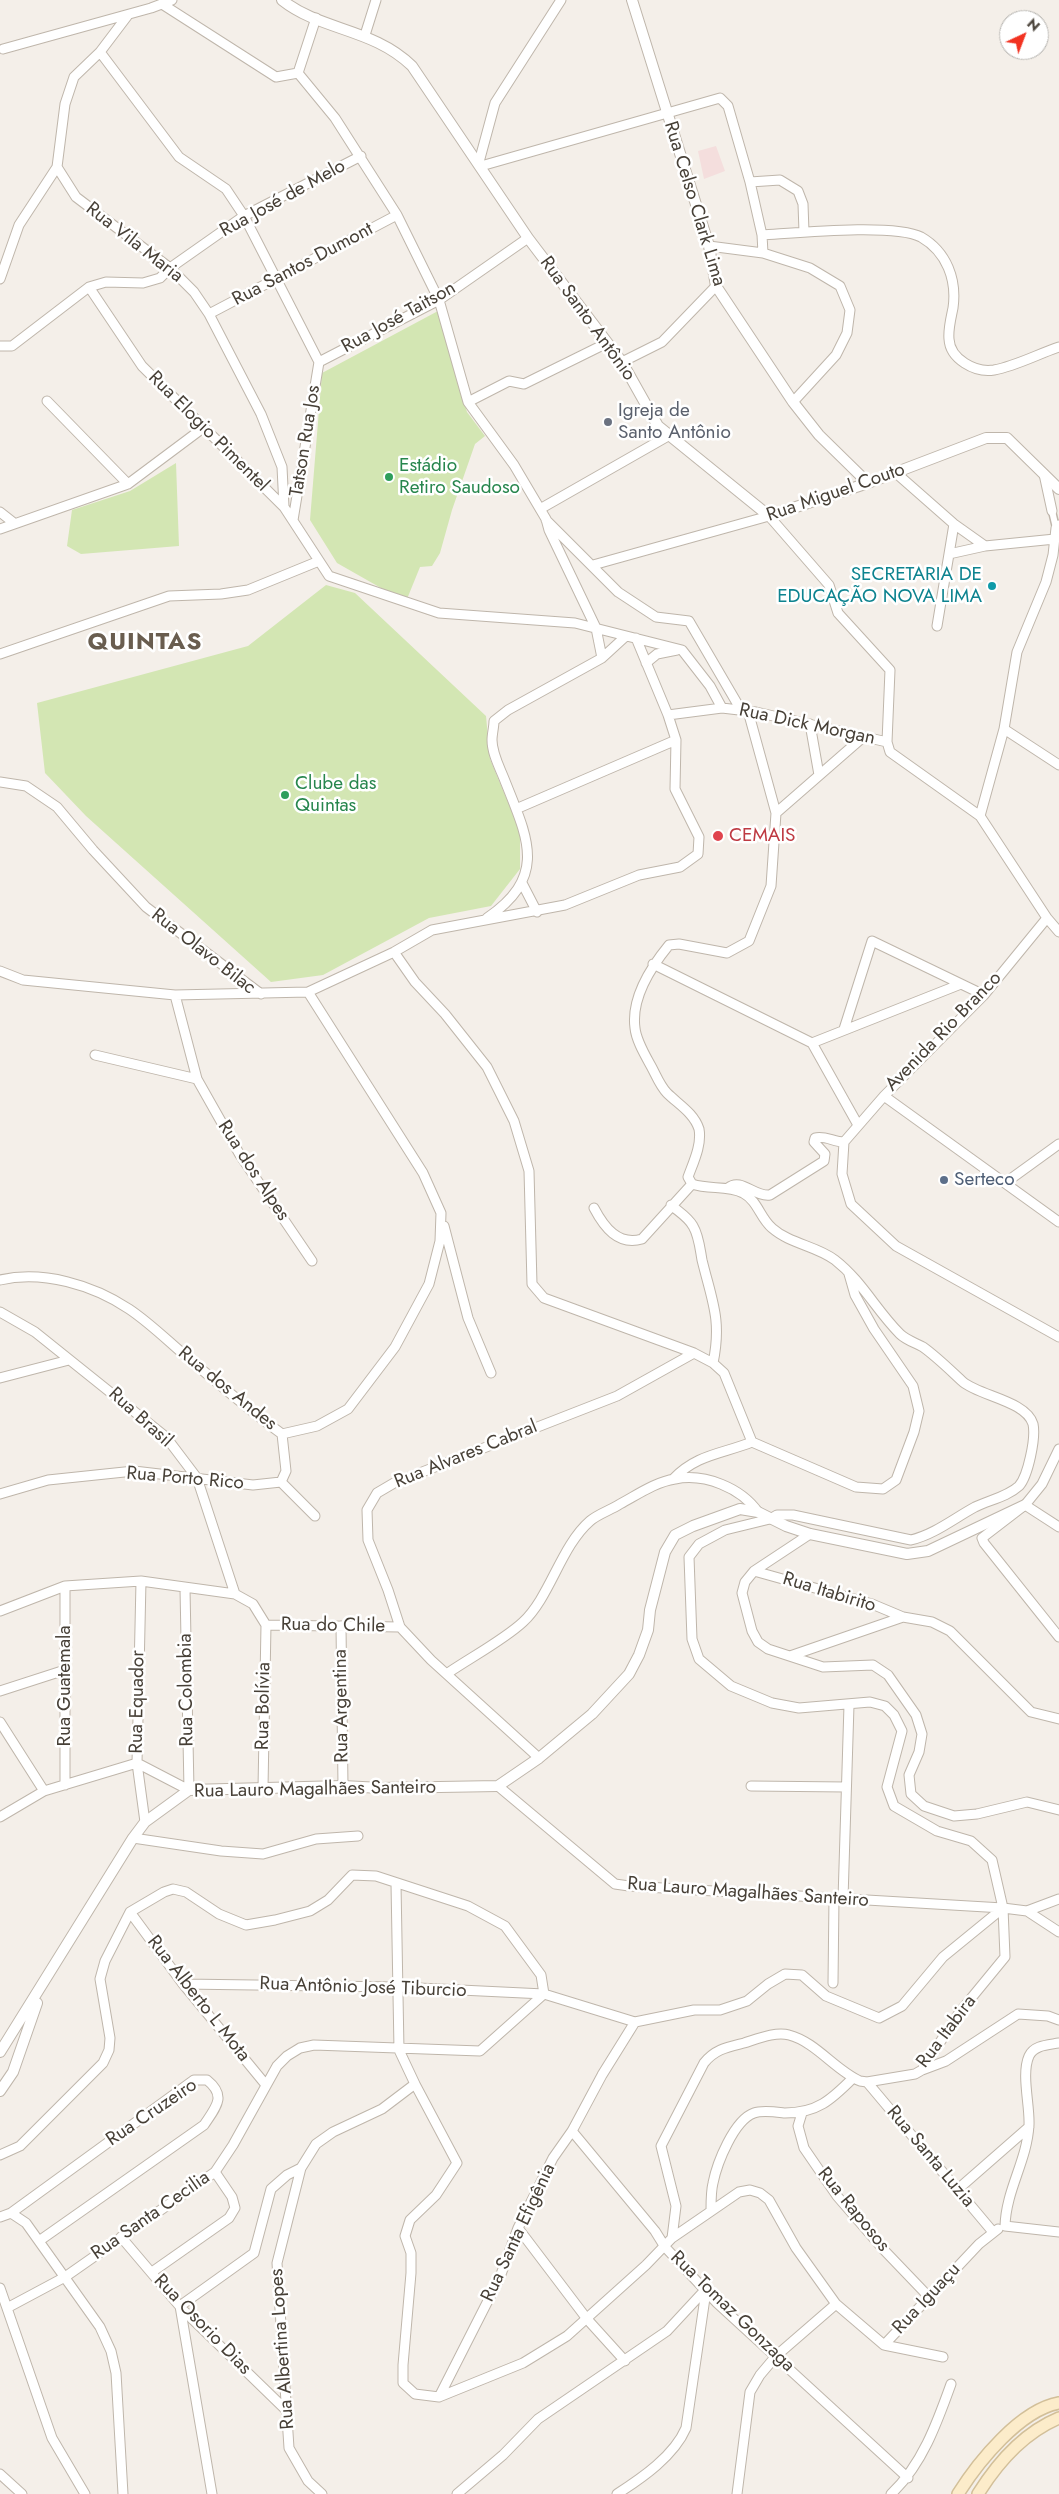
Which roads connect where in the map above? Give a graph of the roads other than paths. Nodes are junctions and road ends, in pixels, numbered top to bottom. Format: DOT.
graph roads {
  1 [pos="172,0"];
  2 [pos="283,0"];
  3 [pos="376,0"];
  4 [pos="561,0"];
  5 [pos="632,0"];
  6 [pos="150,4"];
  7 [pos="162,4"];
  8 [pos="128,15"];
  9 [pos="316,18"];
  10 [pos="365,35"];
  11 [pos="3,49"];
  12 [pos="100,52"];
  13 [pos="298,72"];
  14 [pos="666,113"];
  15 [pos="361,156"];
  16 [pos="480,164"];
  17 [pos="56,167"];
  18 [pos="750,182"];
  19 [pos="397,215"];
  20 [pos="244,216"];
  21 [pos="804,232"];
  22 [pos="762,235"];
  23 [pos="528,238"];
  24 [pos="709,246"];
  25 [pos="763,253"];
  26 [pos="170,268"];
  27 [pos="276,278"];
  28 [pos="0,280"];
  29 [pos="716,286"];
  30 [pos="89,287"];
  31 [pos="439,300"];
  32 [pos="209,314"];
  33 [pos="607,344"];
  34 [pos="0,346"];
  35 [pos="1059,347"];
  36 [pos="318,362"];
  37 [pos="622,362"];
  38 [pos="47,401"];
  39 [pos="468,402"];
  40 [pos="793,402"];
  41 [pos="203,428"];
  42 [pos="668,436"];
  43 [pos="896,473"];
  44 [pos="1044,474"];
  45 [pos="868,483"];
  46 [pos="128,484"];
  47 [pos="1059,489"];
  48 [pos="284,507"];
  49 [pos="540,509"];
  50 [pos="1052,511"];
  51 [pos="0,512"];
  52 [pos="769,516"];
  53 [pos="292,520"];
  54 [pos="546,520"];
  55 [pos="14,524"];
  56 [pos="954,524"];
  57 [pos="1057,527"];
  58 [pos="0,529"];
  59 [pos="1055,539"];
  60 [pos="985,546"];
  61 [pos="949,554"];
  62 [pos="319,561"];
  63 [pos="593,565"];
  64 [pos="937,626"];
  65 [pos="596,628"];
  66 [pos="626,636"];
  67 [pos="636,638"];
  68 [pos="682,650"];
  69 [pos="0,654"];
  70 [pos="602,658"];
  71 [pos="646,664"];
  72 [pos="722,708"];
  73 [pos="745,711"];
  74 [pos="668,715"];
  75 [pos="810,724"];
  76 [pos="1004,729"];
  77 [pos="862,738"];
  78 [pos="676,740"];
  79 [pos="887,742"];
  80 [pos="1059,765"];
  81 [pos="819,776"];
  82 [pos="0,782"];
  83 [pos="516,809"];
  84 [pos="776,813"];
  85 [pos="980,816"];
  86 [pos="522,883"];
  87 [pos="537,912"];
  88 [pos="1046,918"];
  89 [pos="484,920"];
  90 [pos="1059,932"];
  91 [pos="394,952"];
  92 [pos="653,964"];
  93 [pos="0,971"];
  94 [pos="961,984"];
  95 [pos="308,992"];
  96 [pos="261,994"];
  97 [pos="175,995"];
  98 [pos="984,995"];
  99 [pos="844,1029"];
  100 [pos="812,1044"];
  101 [pos="95,1055"];
  102 [pos="197,1080"];
  103 [pos="884,1096"];
  104 [pos="858,1125"];
  105 [pos="844,1142"];
  106 [pos="1059,1144"];
  107 [pos="1005,1183"];
  108 [pos="692,1184"];
  109 [pos="728,1188"];
  110 [pos="670,1205"];
  111 [pos="594,1208"];
  112 [pos="441,1214"];
  113 [pos="1059,1222"];
  114 [pos="312,1261"];
  115 [pos="849,1272"];
  116 [pos="0,1280"];
  117 [pos="0,1312"];
  118 [pos="1059,1337"];
  119 [pos="694,1353"];
  120 [pos="69,1360"];
  121 [pos="714,1363"];
  122 [pos="491,1374"];
  123 [pos="0,1378"];
  124 [pos="282,1434"];
  125 [pos="752,1442"];
  126 [pos="1059,1450"];
  127 [pos="197,1478"];
  128 [pos="674,1479"];
  129 [pos="281,1482"];
  130 [pos="0,1494"];
  131 [pos="1025,1505"];
  132 [pos="758,1512"];
  133 [pos="315,1516"];
  134 [pos="770,1519"];
  135 [pos="1059,1527"];
  136 [pos="810,1534"];
  137 [pos="754,1571"];
  138 [pos="141,1581"];
  139 [pos="65,1586"];
  140 [pos="185,1589"];
  141 [pos="235,1594"];
  142 [pos="0,1610"];
  143 [pos="903,1617"];
  144 [pos="266,1624"];
  145 [pos="341,1626"];
  146 [pos="400,1627"];
  147 [pos="1059,1637"];
  148 [pos="790,1656"];
  149 [pos="65,1670"];
  150 [pos="448,1673"];
  151 [pos="0,1691"];
  152 [pos="849,1705"];
  153 [pos="1059,1719"];
  154 [pos="0,1722"];
  155 [pos="539,1758"];
  156 [pos="137,1763"];
  157 [pos="65,1785"];
  158 [pos="342,1786"];
  159 [pos="498,1786"];
  160 [pos="751,1786"];
  161 [pos="846,1787"];
  162 [pos="263,1788"];
  163 [pos="189,1790"];
  164 [pos="44,1791"];
  165 [pos="1057,1808"];
  166 [pos="0,1817"];
  167 [pos="145,1822"];
  168 [pos="358,1836"];
  169 [pos="133,1838"];
  170 [pos="396,1884"];
  171 [pos="839,1899"];
  172 [pos="1059,1899"];
  173 [pos="1003,1908"];
  174 [pos="130,1912"];
  175 [pos="1027,1912"];
  176 [pos="1059,1932"];
  177 [pos="833,1983"];
  178 [pos="183,1984"];
  179 [pos="398,1987"];
  180 [pos="42,1988"];
  181 [pos="544,1994"];
  182 [pos="1059,2020"];
  183 [pos="635,2022"];
  184 [pos="1059,2043"];
  185 [pos="399,2050"];
  186 [pos="0,2052"];
  187 [pos="922,2070"];
  188 [pos="853,2078"];
  189 [pos="867,2082"];
  190 [pos="415,2084"];
  191 [pos="266,2085"];
  192 [pos="0,2091"];
  193 [pos="802,2113"];
  194 [pos="1029,2127"];
  195 [pos="572,2131"];
  196 [pos="0,2155"];
  197 [pos="301,2168"];
  198 [pos="215,2172"];
  199 [pos="957,2190"];
  200 [pos="711,2210"];
  201 [pos="12,2213"];
  202 [pos="0,2217"];
  203 [pos="1005,2226"];
  204 [pos="518,2228"];
  205 [pos="993,2232"];
  206 [pos="1059,2232"];
  207 [pos="121,2238"];
  208 [pos="672,2238"];
  209 [pos="39,2241"];
  210 [pos="664,2247"];
  211 [pos="152,2272"];
  212 [pos="65,2277"];
  213 [pos="706,2290"];
  214 [pos="1,2294"];
  215 [pos="929,2297"];
  216 [pos="836,2304"];
  217 [pos="180,2306"];
  218 [pos="7,2308"];
  219 [pos="588,2319"];
  220 [pos="884,2345"];
  221 [pos="776,2356"];
  222 [pos="943,2357"];
  223 [pos="625,2361"];
  224 [pos="951,2384"];
  225 [pos="439,2397"];
  226 [pos="1059,2403"];
  227 [pos="286,2410"];
  228 [pos="1059,2418"];
  229 [pos="0,2474"];
  230 [pos="908,2478"];
  231 [pos="212,2492"];
  232 [pos="980,2493"];
  233 [pos="22,2494"];
  234 [pos="85,2494"];
  235 [pos="124,2494"];
  236 [pos="322,2494"];
  237 [pos="458,2494"];
  238 [pos="617,2494"];
  239 [pos="737,2494"];
  240 [pos="891,2494"];
  241 [pos="958,2494"];
  1 -- 7 [label="street"];
  2 -- 9 [label="street, Rua Santo Antônio"];
  3 -- 10 [label="street"];
  4 -- 16 [label="street"];
  5 -- 14 [label="street, Rua Celso Clark Lima"];
  6 -- 7 [label="street"];
  6 -- 8 [label="street"];
  7 -- 13 [label="street"];
  8 -- 11 [label="street"];
  8 -- 12 [label="street"];
  9 -- 10 [label="street, Rua Santo Antônio"];
  9 -- 13 [label="street"];
  10 -- 16 [label="street, Rua Santo Antônio"];
  12 -- 17 [label="street"];
  12 -- 20 [label="street"];
  13 -- 15 [label="street"];
  14 -- 16 [label="street"];
  14 -- 18 [label="street"];
  14 -- 24 [label="street, Rua Celso Clark Lima"];
  15 -- 19 [label="street"];
  15 -- 20 [label="street, Rua José de Melo"];
  16 -- 23 [label="street, Rua Santo Antônio"];
  17 -- 26 [label="street, Rua Vila Maria"];
  17 -- 28 [label="street"];
  18 -- 21 [label="street"];
  18 -- 22 [label="street"];
  19 -- 27 [label="street, Rua Santos Dumont"];
  19 -- 31 [label="street"];
  20 -- 26 [label="street, Rua José de Melo"];
  20 -- 27 [label="street"];
  21 -- 22 [label="street"];
  21 -- 35 [label="street"];
  22 -- 25 [label="street"];
  23 -- 31 [label="street, Rua José Taitson"];
  23 -- 33 [label="street, Rua Santo Antônio"];
  24 -- 25 [label="street"];
  24 -- 29 [label="street, Rua Celso Clark Lima"];
  25 -- 40 [label="street"];
  26 -- 30 [label="street, Rua José de Melo"];
  26 -- 32 [label="street, Rua Vila Maria"];
  27 -- 32 [label="street, Rua Santos Dumont"];
  27 -- 36 [label="street"];
  29 -- 37 [label="street"];
  29 -- 40 [label="street, Rua Celso Clark Lima"];
  30 -- 34 [label="street, Rua José de Melo"];
  30 -- 41 [label="street, Rua Elogio Pimentel"];
  31 -- 36 [label="street, Rua José Taitson"];
  31 -- 39 [label="street"];
  32 -- 48 [label="street, Rua Vila Maria"];
  33 -- 37 [label="street, Rua Santo Antônio"];
  33 -- 39 [label="street"];
  36 -- 53 [label="street, Tatson Rua Jos"];
  37 -- 42 [label="street, Rua Santo Antônio"];
  38 -- 46 [label="street"];
  39 -- 49 [label="street"];
  40 -- 45 [label="street, Rua Celso Clark Lima"];
  41 -- 46 [label="street"];
  41 -- 48 [label="street, Rua Elogio Pimentel"];
  42 -- 49 [label="street"];
  42 -- 52 [label="street, Rua Santo Antônio"];
  43 -- 44 [label="street, Rua Miguel Couto"];
  43 -- 45 [label="street, Rua Miguel Couto"];
  43 -- 56 [label="street"];
  44 -- 47 [label="street, Rua Miguel Couto"];
  44 -- 50 [label="street"];
  45 -- 52 [label="street, Rua Miguel Couto"];
  46 -- 55 [label="street"];
  48 -- 53 [label="street, Rua Elogio Pimentel"];
  49 -- 54 [label="street"];
  50 -- 57 [label="street"];
  51 -- 55 [label="street"];
  52 -- 63 [label="street, Rua Miguel Couto"];
  52 -- 79 [label="street, Rua Santo Antônio"];
  53 -- 62 [label="street, Rua Elogio Pimentel"];
  54 -- 63 [label="street"];
  54 -- 65 [label="street"];
  55 -- 58 [label="street"];
  56 -- 60 [label="street"];
  56 -- 61 [label="street"];
  57 -- 59 [label="street"];
  59 -- 60 [label="street"];
  59 -- 76 [label="street"];
  60 -- 61 [label="street"];
  61 -- 64 [label="street"];
  62 -- 65 [label="street, Rua Elogio Pimentel"];
  62 -- 69 [label="street"];
  63 -- 73 [label="street"];
  65 -- 66 [label="street"];
  65 -- 70 [label="street"];
  66 -- 67 [label="street"];
  66 -- 70 [label="street"];
  67 -- 68 [label="street"];
  67 -- 71 [label="street"];
  68 -- 71 [label="street"];
  68 -- 72 [label="street"];
  70 -- 83 [label="street"];
  71 -- 74 [label="street"];
  72 -- 73 [label="street, Rua Dick Morgan"];
  72 -- 74 [label="street, Rua Dick Morgan"];
  73 -- 75 [label="street, Rua Dick Morgan"];
  73 -- 84 [label="street"];
  74 -- 78 [label="street"];
  75 -- 77 [label="street, Rua Dick Morgan"];
  75 -- 81 [label="street"];
  76 -- 80 [label="street"];
  76 -- 85 [label="street"];
  77 -- 79 [label="street, Rua Dick Morgan"];
  77 -- 81 [label="street"];
  78 -- 83 [label="street"];
  78 -- 87 [label="street"];
  79 -- 85 [label="street"];
  81 -- 84 [label="street"];
  82 -- 96 [label="street, Rua Olavo Bilac"];
  83 -- 86 [label="street"];
  84 -- 92 [label="street"];
  85 -- 88 [label="street"];
  86 -- 87 [label="street"];
  86 -- 89 [label="street"];
  87 -- 89 [label="street"];
  88 -- 90 [label="street"];
  88 -- 98 [label="street, Avenida Rio Branco"];
  89 -- 91 [label="street"];
  91 -- 95 [label="street"];
  91 -- 119 [label="street"];
  92 -- 100 [label="street"];
  92 -- 108 [label="street"];
  93 -- 97 [label="street, Rua Olavo Bilac"];
  94 -- 98 [label="street"];
  94 -- 99 [label="street"];
  94 -- 99 [label="street"];
  95 -- 96 [label="street"];
  95 -- 112 [label="street, Rua dos Andes"];
  96 -- 97 [label="street, Rua Olavo Bilac"];
  97 -- 102 [label="street, Rua dos Alpes"];
  98 -- 103 [label="street, Avenida Rio Branco"];
  99 -- 100 [label="street"];
  100 -- 104 [label="street"];
  101 -- 102 [label="street"];
  102 -- 114 [label="street, Rua dos Alpes"];
  103 -- 104 [label="street"];
  103 -- 107 [label="street, Avenida Rio Branco"];
  104 -- 105 [label="street"];
  105 -- 109 [label="street"];
  105 -- 118 [label="street"];
  106 -- 107 [label="street"];
  107 -- 113 [label="street, Avenida Rio Branco"];
  108 -- 109 [label="street"];
  108 -- 110 [label="street"];
  109 -- 115 [label="street, Rua Itabira"];
  110 -- 111 [label="street"];
  110 -- 121 [label="street"];
  112 -- 122 [label="street"];
  112 -- 124 [label="street, Rua dos Andes"];
  115 -- 125 [label="street"];
  115 -- 134 [label="street, Rua Itabira"];
  116 -- 124 [label="street, Rua dos Andes"];
  117 -- 120 [label="street, Rua Brasil"];
  119 -- 121 [label="street"];
  119 -- 146 [label="street, Rua Alvares Cabral"];
  120 -- 123 [label="street"];
  120 -- 127 [label="street, Rua Brasil"];
  121 -- 125 [label="street"];
  124 -- 129 [label="street"];
  125 -- 128 [label="street"];
  126 -- 131 [label="street"];
  127 -- 129 [label="street, Rua Porto Rico"];
  127 -- 130 [label="street, Rua Porto Rico"];
  127 -- 141 [label="street, Rua Brasil"];
  128 -- 132 [label="street"];
  128 -- 150 [label="street"];
  129 -- 133 [label="street"];
  131 -- 135 [label="street"];
  131 -- 136 [label="street"];
  131 -- 147 [label="street"];
  132 -- 134 [label="street"];
  132 -- 155 [label="street"];
  134 -- 136 [label="street"];
  134 -- 152 [label="street, Rua Itabira"];
  136 -- 137 [label="street"];
  137 -- 143 [label="street, Rua Itabirito"];
  137 -- 148 [label="street"];
  138 -- 139 [label="street"];
  138 -- 140 [label="street"];
  138 -- 156 [label="street, Rua Equador"];
  139 -- 142 [label="street"];
  139 -- 149 [label="street, Rua Guatemala"];
  140 -- 141 [label="street"];
  140 -- 163 [label="street, Rua Colombia"];
  141 -- 144 [label="street"];
  143 -- 148 [label="street"];
  143 -- 153 [label="street, Rua Itabirito"];
  144 -- 145 [label="street, Rua do Chile"];
  144 -- 162 [label="street, Rua Bolívia"];
  145 -- 146 [label="street, Rua do Chile"];
  145 -- 158 [label="street, Rua Argentina"];
  146 -- 150 [label="street, Rua Alvares Cabral"];
  148 -- 165 [label="street"];
  149 -- 151 [label="street"];
  149 -- 157 [label="street, Rua Guatemala"];
  150 -- 155 [label="street, Rua Alvares Cabral"];
  152 -- 161 [label="street"];
  152 -- 173 [label="street, Rua Itabira"];
  154 -- 164 [label="street"];
  155 -- 159 [label="street"];
  156 -- 157 [label="street"];
  156 -- 163 [label="street"];
  156 -- 167 [label="street, Rua Equador"];
  157 -- 164 [label="street"];
  158 -- 159 [label="street, Rua Lauro Magalhães Santeiro"];
  158 -- 162 [label="street, Rua Lauro Magalhães Santeiro"];
  159 -- 171 [label="street, Rua Lauro Magalhães Santeiro"];
  160 -- 161 [label="street"];
  161 -- 171 [label="street"];
  162 -- 163 [label="street, Rua Lauro Magalhães Santeiro"];
  163 -- 167 [label="street, Rua Lauro Magalhães Santeiro"];
  164 -- 166 [label="street"];
  167 -- 169 [label="street, Rua Lauro Magalhães Santeiro"];
  168 -- 169 [label="street"];
  169 -- 180 [label="street, Rua Lauro Magalhães Santeiro"];
  170 -- 174 [label="street"];
  170 -- 179 [label="street"];
  170 -- 181 [label="street"];
  171 -- 173 [label="street, Rua Lauro Magalhães Santeiro"];
  171 -- 177 [label="street"];
  172 -- 175 [label="street"];
  173 -- 175 [label="street, Rua Lauro Magalhães Santeiro"];
  173 -- 183 [label="street"];
  173 -- 187 [label="street, Rua Itabira"];
  174 -- 178 [label="street, Rua Alberto L Mota"];
  174 -- 196 [label="street"];
  175 -- 176 [label="street"];
  178 -- 179 [label="street, Rua Antônio José Tiburcio"];
  178 -- 191 [label="street, Rua Alberto L Mota"];
  179 -- 181 [label="street, Rua Antônio José Tiburcio"];
  179 -- 185 [label="street"];
  180 -- 186 [label="street, Rua Lauro Magalhães Santeiro"];
  180 -- 192 [label="street"];
  181 -- 183 [label="street, Rua Antônio José Tiburcio"];
  181 -- 185 [label="street"];
  182 -- 187 [label="street"];
  183 -- 195 [label="street, Rua Santa Efigênia"];
  184 -- 194 [label="street"];
  185 -- 190 [label="street"];
  185 -- 191 [label="street, Rua Santa Cecilia"];
  187 -- 189 [label="street, Rua Itabira"];
  188 -- 189 [label="street, Rua Itabira"];
  188 -- 193 [label="street"];
  188 -- 208 [label="street, Rua Itabira"];
  189 -- 199 [label="street, Rua Santa Luzia"];
  190 -- 197 [label="street, Rua Albertina Lopes"];
  190 -- 225 [label="street"];
  191 -- 198 [label="street, Rua Santa Cecilia"];
  193 -- 200 [label="street"];
  193 -- 215 [label="street, Rua Raposos"];
  194 -- 199 [label="street"];
  194 -- 203 [label="street"];
  195 -- 204 [label="street, Rua Santa Efigênia"];
  195 -- 210 [label="street, Rua Tomaz Gonzaga"];
  197 -- 217 [label="street"];
  197 -- 227 [label="street, Rua Albertina Lopes"];
  198 -- 207 [label="street, Rua Santa Cecilia"];
  198 -- 211 [label="street"];
  199 -- 205 [label="street, Rua Santa Luzia"];
  200 -- 208 [label="street, Rua Iguaçu"];
  200 -- 216 [label="street, Rua Iguaçu"];
  201 -- 202 [label="street, Rua Cruzeiro"];
  201 -- 209 [label="street"];
  201 -- 209 [label="street, Rua Cruzeiro"];
  203 -- 205 [label="street, Rua Iguaçu"];
  203 -- 206 [label="street"];
  204 -- 219 [label="street"];
  204 -- 225 [label="street, Rua Santa Efigênia"];
  205 -- 215 [label="street, Rua Iguaçu"];
  207 -- 211 [label="street, Rua Osorio Dias"];
  207 -- 212 [label="street, Rua Santa Cecilia"];
  208 -- 210 [label="street, Rua Iguaçu"];
  209 -- 212 [label="street"];
  210 -- 213 [label="street, Rua Tomaz Gonzaga"];
  210 -- 219 [label="street, Rua Iguaçu"];
  211 -- 217 [label="street, Rua Osorio Dias"];
  212 -- 218 [label="street, Rua Santa Cecilia"];
  212 -- 235 [label="street"];
  213 -- 221 [label="street, Rua Tomaz Gonzaga"];
  213 -- 223 [label="street"];
  213 -- 238 [label="street"];
  214 -- 218 [label="street"];
  215 -- 220 [label="street, Rua Iguaçu"];
  216 -- 220 [label="street, Rua Iguaçu"];
  216 -- 221 [label="street"];
  217 -- 227 [label="street, Rua Osorio Dias"];
  217 -- 231 [label="street"];
  218 -- 234 [label="street"];
  219 -- 223 [label="street"];
  219 -- 225 [label="street, Rua Iguaçu"];
  220 -- 222 [label="street"];
  221 -- 230 [label="street, Rua Tomaz Gonzaga"];
  221 -- 239 [label="street"];
  223 -- 237 [label="street"];
  224 -- 230 [label="street"];
  226 -- 241 [label="main road"];
  227 -- 236 [label="street, Rua Albertina Lopes"];
  228 -- 232 [label="main road"];
  229 -- 233 [label="street"];
  230 -- 240 [label="street"];
}
